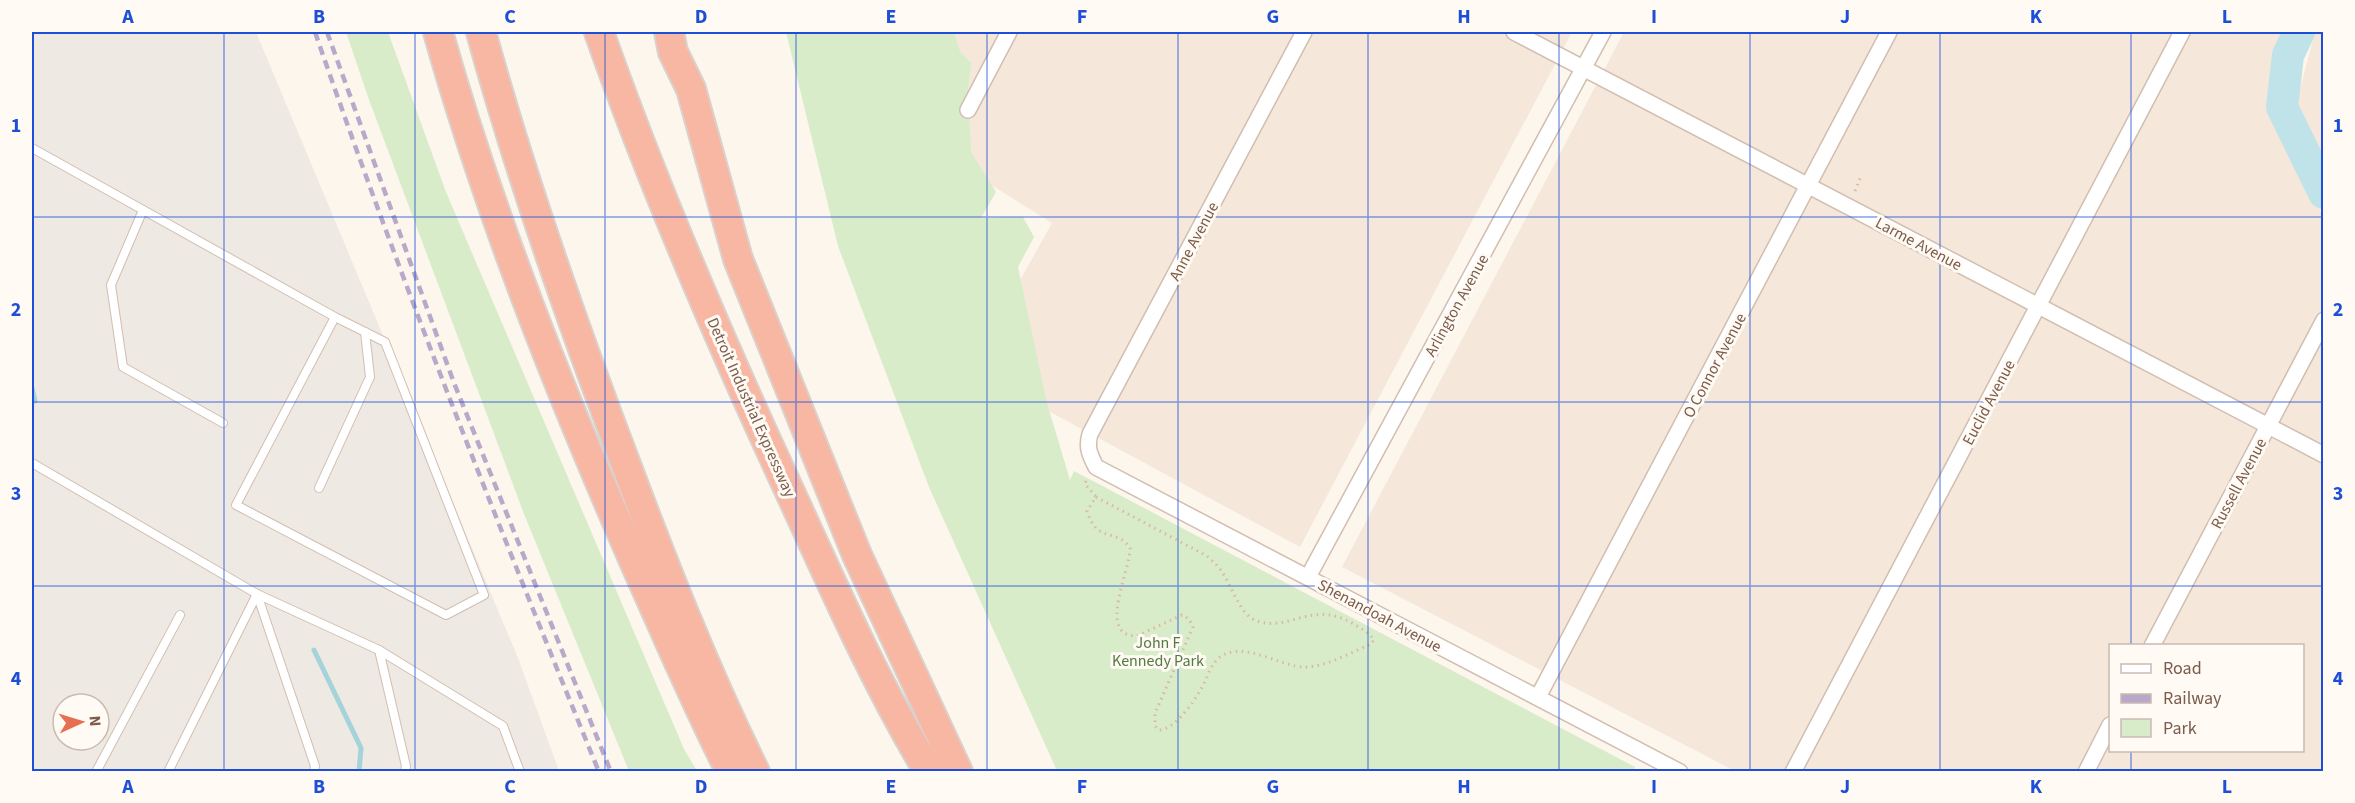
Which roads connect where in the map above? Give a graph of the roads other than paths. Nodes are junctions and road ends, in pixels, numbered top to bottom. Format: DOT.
graph roads {
  1 [pos="424,32"];
  2 [pos="438,32"];
  3 [pos="481,32"];
  4 [pos="599,32"];
  5 [pos="669,32"];
  6 [pos="689,32"];
  7 [pos="1009,32"];
  8 [pos="1304,32"];
  9 [pos="1514,32"];
  10 [pos="1603,32"];
  11 [pos="1889,32"];
  12 [pos="2182,32"];
  13 [pos="1584,68"];
  14 [pos="691,89"];
  15 [pos="968,110"];
  16 [pos="32,148"];
  17 [pos="480,165"];
  18 [pos="1809,185"];
  19 [pos="142,210"];
  20 [pos="2038,305"];
  21 [pos="335,317"];
  22 [pos="2324,320"];
  23 [pos="365,332"];
  24 [pos="223,423"];
  25 [pos="2268,426"];
  26 [pos="1088,452"];
  27 [pos="2324,455"];
  28 [pos="32,463"];
  29 [pos="319,488"];
  30 [pos="1308,577"];
  31 [pos="257,594"];
  32 [pos="180,615"];
  33 [pos="2153,644"];
  34 [pos="379,650"];
  35 [pos="1538,698"];
  36 [pos="2109,727"];
  37 [pos="96,771"];
  38 [pos="168,771"];
  39 [pos="314,771"];
  40 [pos="405,771"];
  41 [pos="520,771"];
  42 [pos="731,771"];
  43 [pos="755,771"];
  44 [pos="928,771"];
  45 [pos="958,771"];
  46 [pos="1680,771"];
  47 [pos="1793,771"];
  48 [pos="2086,771"];
  1 -- 17 [label="highway"];
  2 -- 17 [label="highway"];
  3 -- 43 [label="highway"];
  4 -- 44 [label="highway, Detroit Industrial Expressway"];
  5 -- 14 [label="highway"];
  6 -- 14 [label="highway"];
  7 -- 15 [label="street"];
  8 -- 26 [label="street, Anne Avenue"];
  9 -- 13 [label="street, Larme Avenue"];
  10 -- 13 [label="street, Arlington Avenue"];
  11 -- 18 [label="street, O Connor Avenue"];
  12 -- 20 [label="street, Euclid Avenue"];
  13 -- 18 [label="street, Larme Avenue"];
  13 -- 30 [label="street, Arlington Avenue"];
  14 -- 45 [label="highway"];
  16 -- 19 [label="lane"];
  17 -- 42 [label="highway"];
  18 -- 20 [label="street, Larme Avenue"];
  18 -- 35 [label="street, O Connor Avenue"];
  19 -- 21 [label="lane"];
  19 -- 24 [label="lane"];
  20 -- 25 [label="street, Larme Avenue"];
  20 -- 47 [label="street, Euclid Avenue"];
  21 -- 23 [label="lane"];
  21 -- 23 [label="lane"];
  22 -- 25 [label="street, Russell Avenue"];
  23 -- 29 [label="lane"];
  25 -- 27 [label="street, Larme Avenue"];
  25 -- 33 [label="street, Russell Avenue"];
  26 -- 30 [label="street, Shenandoah Avenue"];
  28 -- 31 [label="lane"];
  30 -- 35 [label="street, Shenandoah Avenue"];
  31 -- 34 [label="lane"];
  31 -- 38 [label="lane"];
  31 -- 39 [label="lane"];
  32 -- 37 [label="lane"];
  34 -- 40 [label="lane"];
  34 -- 41 [label="lane"];
  35 -- 46 [label="street, Shenandoah Avenue"];
  36 -- 48 [label="street"];
}
